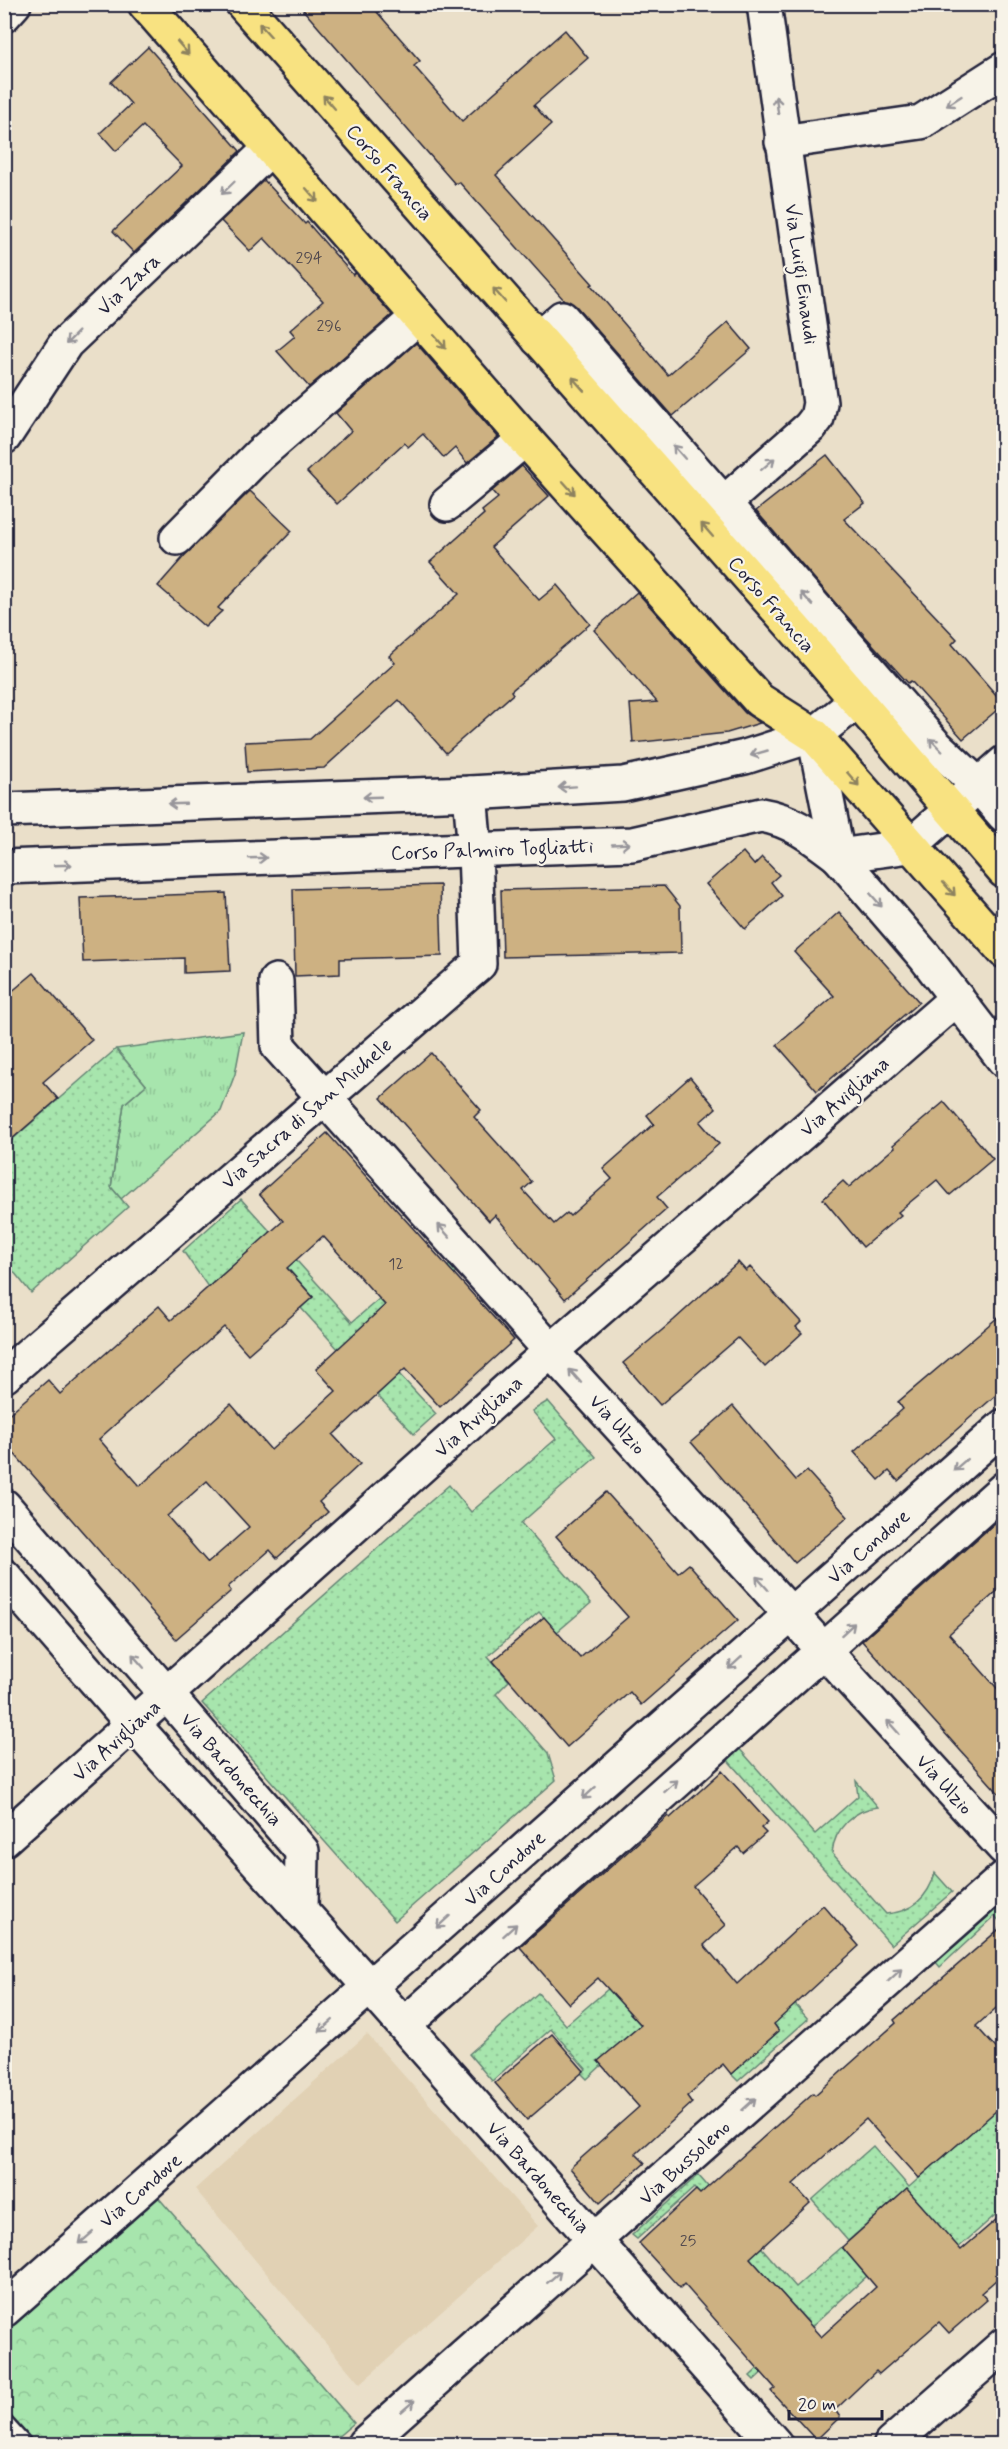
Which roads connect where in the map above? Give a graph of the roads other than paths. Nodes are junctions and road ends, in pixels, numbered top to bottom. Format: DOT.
graph roads {
  1 [pos="14,4"];
  2 [pos="145,4"];
  3 [pos="243,4"];
  4 [pos="764,4"];
  5 [pos="4,15"];
  6 [pos="1004,69"];
  7 [pos="782,142"];
  8 [pos="271,148"];
  9 [pos="418,317"];
  10 [pos="538,339"];
  11 [pos="4,437"];
  12 [pos="525,439"];
  13 [pos="724,503"];
  14 [pos="447,504"];
  15 [pos="177,538"];
  16 [pos="857,701"];
  17 [pos="814,735"];
  18 [pos="996,769"];
  19 [pos="470,793"];
  20 [pos="4,810"];
  21 [pos="951,810"];
  22 [pos="1004,815"];
  23 [pos="910,846"];
  24 [pos="476,851"];
  25 [pos="838,856"];
  26 [pos="4,867"];
  27 [pos="1004,871"];
  28 [pos="1004,951"];
  29 [pos="276,981"];
  30 [pos="957,998"];
  31 [pos="1004,1060"];
  32 [pos="324,1097"];
  33 [pos="551,1351"];
  34 [pos="4,1376"];
  35 [pos="1004,1426"];
  36 [pos="1004,1489"];
  37 [pos="4,1506"];
  38 [pos="4,1576"];
  39 [pos="790,1614"];
  40 [pos="823,1651"];
  41 [pos="167,1694"];
  42 [pos="133,1724"];
  43 [pos="4,1839"];
  44 [pos="1004,1848"];
  45 [pos="1004,1878"];
  46 [pos="302,1911"];
  47 [pos="370,1987"];
  48 [pos="404,2025"];
  49 [pos="595,2241"];
  50 [pos="4,2310"];
  51 [pos="1004,2345"];
  52 [pos="4,2423"];
  53 [pos="23,2445"];
  54 [pos="364,2445"];
  55 [pos="775,2445"];
  56 [pos="891,2445"];
  1 -- 5 [label="street"];
  2 -- 8 [label="main road, one-way"];
  10 -- 3 [label="main road, Corso Francia, one-way"];
  7 -- 4 [label="street, Via Luigi Einaudi, one-way"];
  6 -- 7 [label="street, one-way"];
  13 -- 7 [label="street, Via Luigi Einaudi, one-way"];
  8 -- 9 [label="main road, one-way"];
  8 -- 11 [label="street, Via Zara, one-way"];
  9 -- 12 [label="main road, one-way"];
  9 -- 15 [label="street"];
  13 -- 10 [label="street, Corso Francia, one-way"];
  16 -- 10 [label="main road, Corso Francia, one-way"];
  12 -- 14 [label="street"];
  12 -- 17 [label="main road, one-way"];
  18 -- 13 [label="street, Corso Francia, one-way"];
  16 -- 17 [label="street"];
  16 -- 21 [label="main road, Corso Francia"];
  17 -- 19 [label="street, one-way"];
  17 -- 23 [label="main road, one-way"];
  17 -- 25 [label="street"];
  18 -- 21 [label="street"];
  18 -- 22 [label="street, Corso Francia"];
  19 -- 20 [label="street, one-way"];
  19 -- 24 [label="street, Via Sacra di San Michele"];
  21 -- 23 [label="street"];
  21 -- 27 [label="main road, Corso Francia"];
  23 -- 25 [label="street"];
  23 -- 28 [label="main road, one-way"];
  24 -- 25 [label="street, Corso Palmiro Togliatti, one-way"];
  26 -- 24 [label="street, Corso Palmiro Togliatti, one-way"];
  24 -- 32 [label="street, Via Sacra di San Michele"];
  25 -- 30 [label="street, one-way"];
  29 -- 32 [label="street, Via Ulzio"];
  30 -- 31 [label="street"];
  30 -- 33 [label="street, Via Avigliana"];
  33 -- 32 [label="street, Via Ulzio, one-way"];
  32 -- 34 [label="street, Via Sacra di San Michele"];
  39 -- 33 [label="street, Via Ulzio, one-way"];
  33 -- 41 [label="street, Via Avigliana"];
  35 -- 39 [label="street, Via Condove, one-way"];
  40 -- 36 [label="street, one-way"];
  41 -- 37 [label="street, Via Bardonecchia, one-way"];
  38 -- 42 [label="street, Via Bardonecchia"];
  39 -- 40 [label="street, Via Ulzio"];
  39 -- 47 [label="street, Via Condove, one-way"];
  44 -- 40 [label="street, Via Ulzio, one-way"];
  48 -- 40 [label="street, one-way"];
  41 -- 42 [label="street, Via Avigliana"];
  41 -- 46 [label="street, Via Bardonecchia"];
  42 -- 43 [label="street, Via Avigliana"];
  42 -- 46 [label="street, Via Bardonecchia"];
  49 -- 45 [label="street, Via Bussoleno, one-way"];
  46 -- 47 [label="street, Via Bardonecchia"];
  47 -- 48 [label="street, Via Bardonecchia"];
  47 -- 50 [label="street, Via Condove, one-way"];
  48 -- 49 [label="street, Via Bardonecchia"];
  54 -- 49 [label="street, Via Bussoleno, one-way"];
  49 -- 55 [label="street, Via Bardonecchia"];
  51 -- 56 [label="street"];
  52 -- 53 [label="lane"];
}
